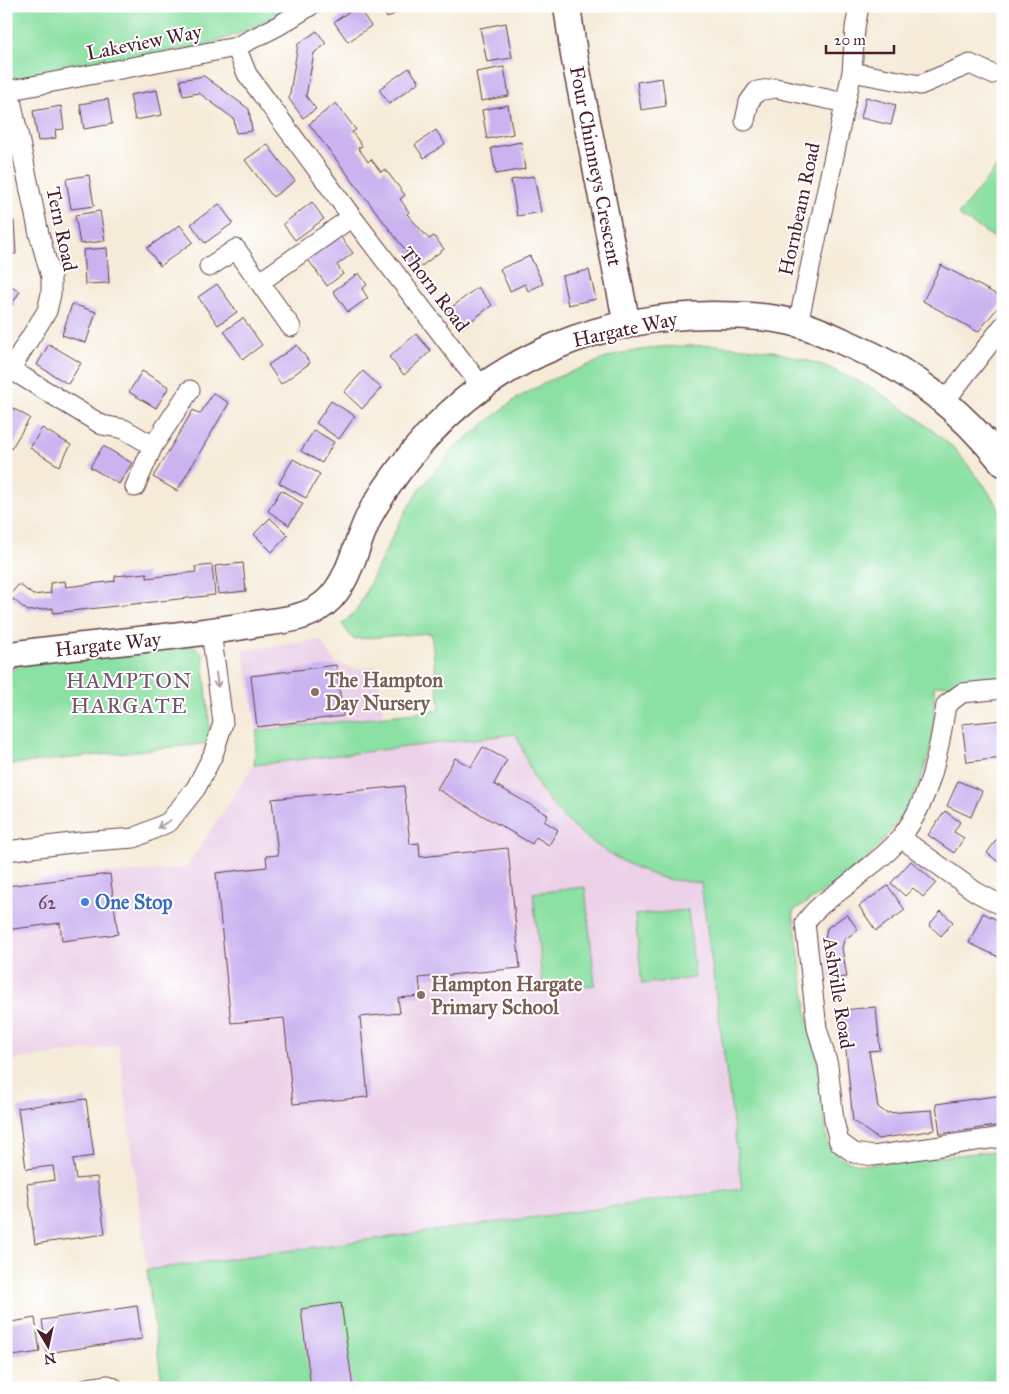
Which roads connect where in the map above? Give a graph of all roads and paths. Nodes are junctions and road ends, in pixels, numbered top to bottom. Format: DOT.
graph roads {
  1 [pos="310,6"];
  2 [pos="567,6"];
  3 [pos="860,6"];
  4 [pos="236,47"];
  5 [pos="852,72"];
  6 [pos="992,74"];
  7 [pos="7,90"];
  8 [pos="845,103"];
  9 [pos="745,121"];
  10 [pos="352,217"];
  11 [pos="209,267"];
  12 [pos="260,282"];
  13 [pos="798,324"];
  14 [pos="628,325"];
  15 [pos="1003,326"];
  16 [pos="291,327"];
  17 [pos="8,372"];
  18 [pos="482,388"];
  19 [pos="190,390"];
  20 [pos="945,401"];
  21 [pos="153,446"];
  22 [pos="1003,463"];
  23 [pos="135,487"];
  24 [pos="210,631"];
  25 [pos="8,655"];
  26 [pos="1003,688"];
  27 [pos="901,838"];
  28 [pos="6,851"];
  29 [pos="1003,906"];
  30 [pos="1003,1137"];
  31 [pos="88,1388"];
  32 [pos="114,1388"];
  1 -- 4 [label="street, Lakeview Way"];
  2 -- 14 [label="street, Four Chimneys Crescent"];
  3 -- 5 [label="street, Hornbeam Road"];
  4 -- 7 [label="street, Lakeview Way"];
  4 -- 10 [label="street, Thorn Road"];
  5 -- 6 [label="street"];
  5 -- 8 [label="street, Hornbeam Road"];
  7 -- 17 [label="street, Tern Road"];
  8 -- 9 [label="street"];
  8 -- 13 [label="street, Hornbeam Road"];
  10 -- 12 [label="street"];
  10 -- 18 [label="street, Thorn Road"];
  11 -- 12 [label="street"];
  12 -- 16 [label="street"];
  13 -- 14 [label="street, Hargate Way"];
  13 -- 20 [label="street, Hargate Way"];
  14 -- 18 [label="street, Hargate Way"];
  15 -- 20 [label="street"];
  17 -- 21 [label="street, Tern Road"];
  18 -- 24 [label="street, Hargate Way"];
  19 -- 21 [label="street"];
  20 -- 22 [label="street, Hargate Way"];
  21 -- 23 [label="street"];
  24 -- 25 [label="street, Hargate Way"];
  24 -- 28 [label="street, one-way"];
  26 -- 27 [label="street, Ashville Road"];
  27 -- 29 [label="street"];
  27 -- 30 [label="street, Ashville Road"];
  31 -- 32 [label="street"];
}
